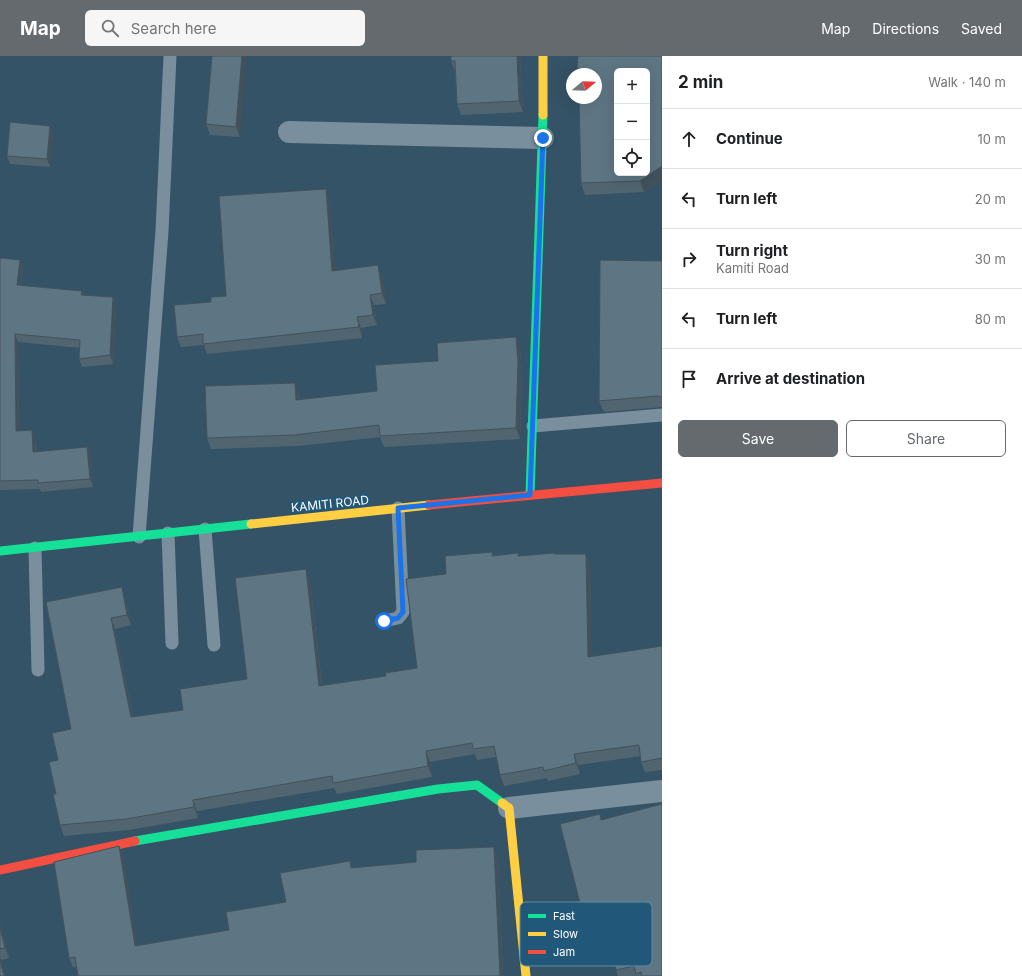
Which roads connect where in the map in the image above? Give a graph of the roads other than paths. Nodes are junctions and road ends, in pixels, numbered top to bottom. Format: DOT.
graph roads {
  1 [pos="170,56"];
  2 [pos="543,56"];
  3 [pos="289,132"];
  4 [pos="543,138"];
  5 [pos="662,415"];
  6 [pos="533,426"];
  7 [pos="662,483"];
  8 [pos="530,495"];
  9 [pos="398,508"];
  10 [pos="205,529"];
  11 [pos="168,533"];
  12 [pos="139,537"];
  13 [pos="35,548"];
  14 [pos="0,551"];
  15 [pos="384,621"];
  16 [pos="172,643"];
  17 [pos="214,645"];
  18 [pos="38,670"];
  19 [pos="662,791"];
  20 [pos="509,808"];
  21 [pos="0,870"];
  22 [pos="520,917"];
  23 [pos="525,966"];
  24 [pos="526,976"];
  1 -- 12 [label="lane"];
  2 -- 4 [label="street"];
  3 -- 4 [label="street"];
  4 -- 6 [label="street"];
  5 -- 6 [label="lane"];
  6 -- 8 [label="street"];
  7 -- 8 [label="street, KAMITI ROAD"];
  8 -- 9 [label="street, KAMITI ROAD"];
  9 -- 10 [label="street, KAMITI ROAD"];
  9 -- 15 [label="lane"];
  10 -- 11 [label="street, KAMITI ROAD"];
  10 -- 17 [label="lane"];
  11 -- 12 [label="street, KAMITI ROAD"];
  11 -- 16 [label="lane"];
  12 -- 13 [label="street, KAMITI ROAD"];
  13 -- 14 [label="street, KAMITI ROAD"];
  13 -- 18 [label="lane"];
  19 -- 20 [label="street"];
  20 -- 21 [label="street"];
  20 -- 22 [label="street"];
  23 -- 24 [label="street"];
}
